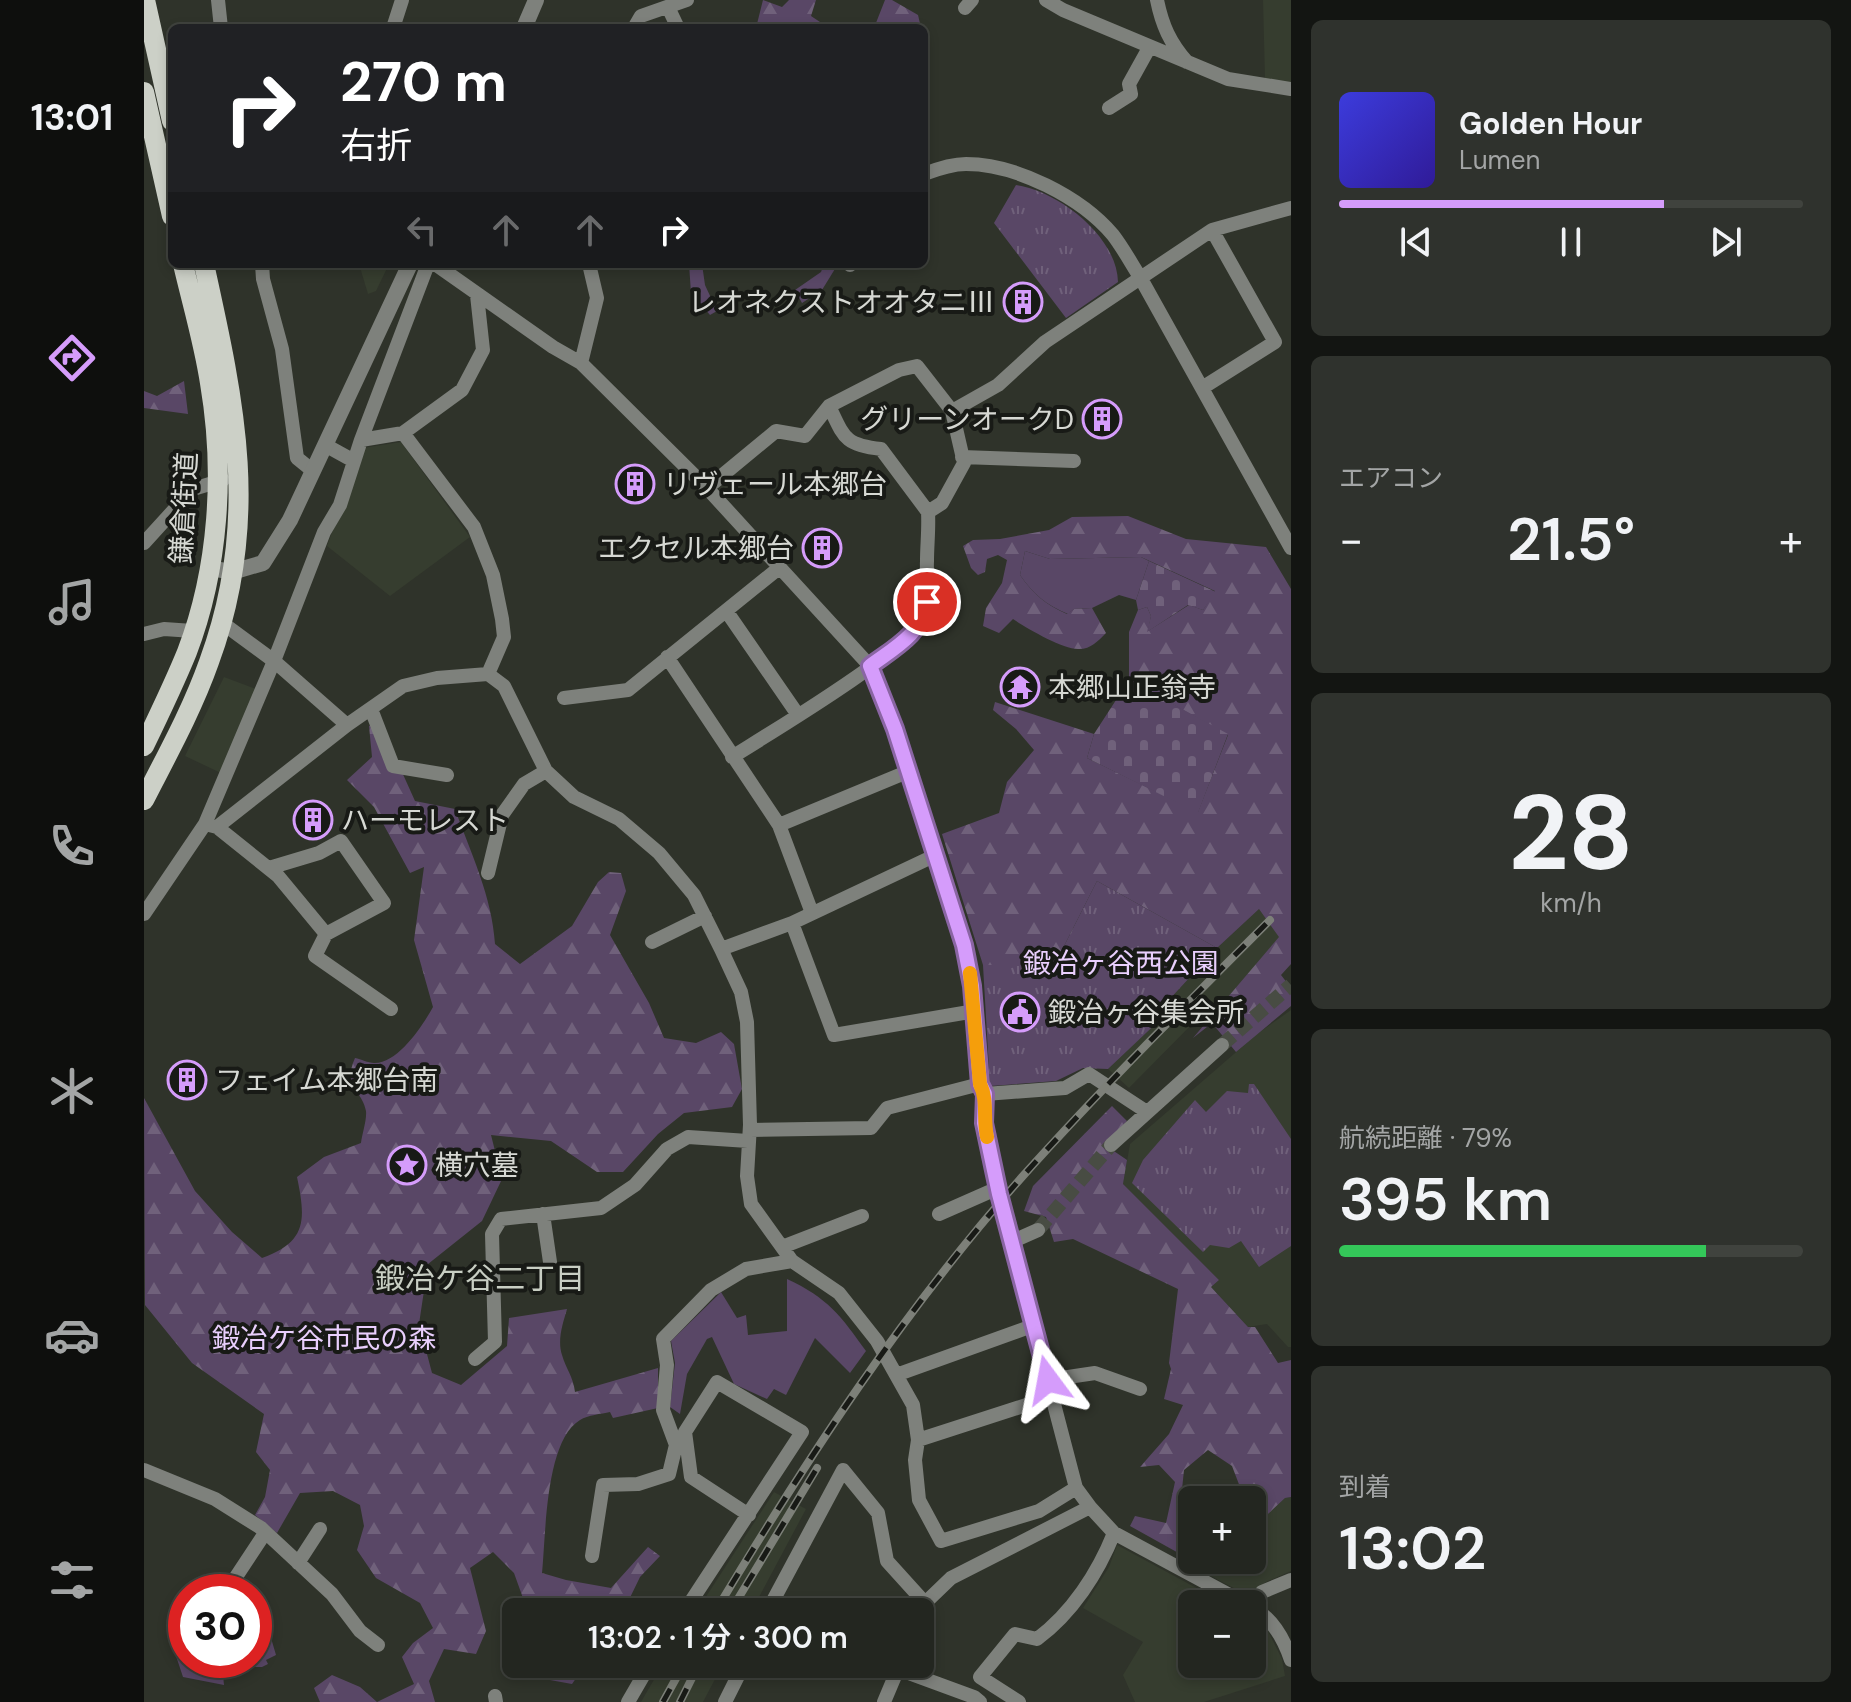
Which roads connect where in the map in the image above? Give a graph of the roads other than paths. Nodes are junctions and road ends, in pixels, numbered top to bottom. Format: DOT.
graph roads {
  1 [pos="145,0"];
  2 [pos="218,0"];
  3 [pos="402,0"];
  4 [pos="536,0"];
  5 [pos="687,0"];
  6 [pos="1046,0"];
  7 [pos="1157,0"];
  8 [pos="668,7"];
  9 [pos="221,24"];
  10 [pos="394,24"];
  11 [pos="526,24"];
  12 [pos="636,24"];
  13 [pos="676,24"];
  14 [pos="1149,48"];
  15 [pos="1190,65"];
  16 [pos="1291,89"];
  17 [pos="144,92"];
  18 [pos="168,103"];
  19 [pos="1109,108"];
  20 [pos="152,161"];
  21 [pos="928,173"];
  22 [pos="168,205"];
  23 [pos="1291,208"];
  24 [pos="1212,230"];
  25 [pos="184,268"];
  26 [pos="205,268"];
  27 [pos="262,268"];
  28 [pos="408,268"];
  29 [pos="426,268"];
  30 [pos="440,268"];
  31 [pos="591,268"];
  32 [pos="1140,277"];
  33 [pos="477,295"];
  34 [pos="581,363"];
  35 [pos="1202,388"];
  36 [pos="829,406"];
  37 [pos="952,411"];
  38 [pos="403,433"];
  39 [pos="361,440"];
  40 [pos="325,445"];
  41 [pos="962,457"];
  42 [pos="354,461"];
  43 [pos="1074,461"];
  44 [pos="313,471"];
  45 [pos="240,476"];
  46 [pos="218,482"];
  47 [pos="707,488"];
  48 [pos="928,512"];
  49 [pos="144,543"];
  50 [pos="1291,548"];
  51 [pos="210,568"];
  52 [pos="779,568"];
  53 [pos="232,572"];
  54 [pos="727,612"];
  55 [pos="221,622"];
  56 [pos="193,631"];
  57 [pos="144,634"];
  58 [pos="667,657"];
  59 [pos="274,661"];
  60 [pos="870,666"];
  61 [pos="488,674"];
  62 [pos="564,698"];
  63 [pos="371,709"];
  64 [pos="798,715"];
  65 [pos="347,725"];
  66 [pos="144,746"];
  67 [pos="732,757"];
  68 [pos="546,771"];
  69 [pos="907,772"];
  70 [pos="447,775"];
  71 [pos="144,800"];
  72 [pos="779,825"];
  73 [pos="211,826"];
  74 [pos="936,855"];
  75 [pos="269,868"];
  76 [pos="488,873"];
  77 [pos="812,913"];
  78 [pos="144,914"];
  79 [pos="705,916"];
  80 [pos="792,923"];
  81 [pos="326,934"];
  82 [pos="652,942"];
  83 [pos="721,949"];
  84 [pos="391,1009"];
  85 [pos="975,1011"];
  86 [pos="1222,1045"];
  87 [pos="983,1089"];
  88 [pos="1147,1112"];
  89 [pos="749,1136"];
  90 [pos="1111,1145"];
  91 [pos="998,1188"];
  92 [pos="543,1214"];
  93 [pos="939,1214"];
  94 [pos="862,1216"];
  95 [pos="1038,1230"];
  96 [pos="1011,1242"];
  97 [pos="782,1247"];
  98 [pos="792,1261"];
  99 [pos="550,1262"];
  100 [pos="1035,1325"];
  101 [pos="475,1359"];
  102 [pos="896,1375"];
  103 [pos="1048,1380"];
  104 [pos="1140,1389"];
  105 [pos="1051,1397"];
  106 [pos="918,1440"];
  107 [pos="144,1470"];
  108 [pos="1076,1488"];
  109 [pos="1090,1507"];
  110 [pos="749,1515"];
  111 [pos="320,1529"];
  112 [pos="265,1533"];
  113 [pos="1114,1533"];
  114 [pos="592,1556"];
  115 [pos="298,1563"];
  116 [pos="238,1574"];
  117 [pos="1291,1580"];
  118 [pos="1220,1590"];
  119 [pos="1266,1590"];
  120 [pos="693,1598"];
  121 [pos="774,1598"];
  122 [pos="914,1598"];
  123 [pos="934,1598"];
  124 [pos="1266,1619"];
  125 [pos="378,1645"];
  126 [pos="1291,1660"];
  127 [pos="642,1678"];
  128 [pos="737,1678"];
  129 [pos="890,1678"];
  130 [pos="926,1678"];
  131 [pos="628,1702"];
  132 [pos="725,1702"];
  133 [pos="884,1702"];
  134 [pos="980,1702"];
  135 [pos="1019,1702"];
  1 -- 18 [label="main road"];
  2 -- 9 [label="street"];
  3 -- 10 [label="street"];
  4 -- 11 [label="street"];
  5 -- 8 [label="street"];
  6 -- 14 [label="street"];
  7 -- 15 [label="street"];
  8 -- 12 [label="street"];
  8 -- 13 [label="street"];
  14 -- 15 [label="street"];
  14 -- 19 [label="street"];
  15 -- 16 [label="street"];
  17 -- 20 [label="main road"];
  20 -- 22 [label="main road"];
  21 -- 32 [label="street"];
  23 -- 24 [label="street"];
  24 -- 32 [label="street"];
  24 -- 35 [label="street"];
  25 -- 46 [label="main road, 鎌倉街道"];
  26 -- 45 [label="main road, 鎌倉街道"];
  27 -- 44 [label="street"];
  28 -- 40 [label="street, 鎌倉街道"];
  29 -- 39 [label="street"];
  30 -- 33 [label="street"];
  31 -- 34 [label="street"];
  32 -- 35 [label="street"];
  32 -- 37 [label="street"];
  33 -- 34 [label="street"];
  33 -- 38 [label="street"];
  34 -- 47 [label="street"];
  35 -- 50 [label="street"];
  36 -- 37 [label="street"];
  36 -- 47 [label="street"];
  36 -- 48 [label="street"];
  37 -- 41 [label="street"];
  38 -- 39 [label="street"];
  38 -- 61 [label="street"];
  39 -- 42 [label="street"];
  40 -- 42 [label="street"];
  40 -- 44 [label="street, 鎌倉街道"];
  41 -- 43 [label="street"];
  41 -- 48 [label="street"];
  42 -- 59 [label="street"];
  44 -- 53 [label="street, 鎌倉街道"];
  45 -- 46 [label="street"];
  45 -- 53 [label="main road, 鎌倉街道"];
  46 -- 49 [label="street"];
  46 -- 51 [label="main road, 鎌倉街道"];
  47 -- 52 [label="street"];
  48 -- 60 [label="street"];
  51 -- 53 [label="street"];
  51 -- 56 [label="main road, 鎌倉街道"];
  52 -- 54 [label="street"];
  52 -- 60 [label="street"];
  53 -- 55 [label="main road, 鎌倉街道"];
  54 -- 58 [label="street"];
  54 -- 64 [label="street"];
  55 -- 59 [label="street"];
  55 -- 71 [label="main road, 鎌倉街道"];
  56 -- 57 [label="street"];
  56 -- 66 [label="main road, 鎌倉街道"];
  58 -- 62 [label="street"];
  58 -- 67 [label="street"];
  59 -- 65 [label="street"];
  59 -- 73 [label="street"];
  60 -- 64 [label="street"];
  60 -- 69 [label="street"];
  61 -- 63 [label="street"];
  61 -- 68 [label="street"];
  63 -- 65 [label="street"];
  63 -- 70 [label="street"];
  64 -- 67 [label="street"];
  65 -- 73 [label="street"];
  67 -- 72 [label="street"];
  68 -- 76 [label="street"];
  68 -- 79 [label="street"];
  69 -- 72 [label="street"];
  69 -- 74 [label="street"];
  72 -- 77 [label="street"];
  73 -- 75 [label="street"];
  73 -- 78 [label="street"];
  74 -- 77 [label="street"];
  74 -- 85 [label="street"];
  75 -- 81 [label="street"];
  75 -- 81 [label="street"];
  77 -- 80 [label="street"];
  79 -- 82 [label="street"];
  79 -- 83 [label="street"];
  80 -- 83 [label="street"];
  80 -- 85 [label="street"];
  81 -- 84 [label="street"];
  83 -- 89 [label="street"];
  85 -- 87 [label="street"];
  86 -- 88 [label="street"];
  87 -- 88 [label="street"];
  87 -- 89 [label="street"];
  87 -- 91 [label="street"];
  88 -- 90 [label="street"];
  89 -- 92 [label="street"];
  89 -- 97 [label="street"];
  91 -- 93 [label="street"];
  91 -- 96 [label="street"];
  92 -- 99 [label="street"];
  92 -- 101 [label="street"];
  94 -- 97 [label="street"];
  95 -- 96 [label="street"];
  96 -- 100 [label="street"];
  97 -- 98 [label="street"];
  98 -- 102 [label="street"];
  98 -- 114 [label="street"];
  100 -- 102 [label="street"];
  100 -- 103 [label="street"];
  102 -- 106 [label="street"];
  103 -- 104 [label="street"];
  103 -- 105 [label="street"];
  105 -- 106 [label="street"];
  105 -- 108 [label="street"];
  106 -- 108 [label="street"];
  107 -- 112 [label="street"];
  108 -- 109 [label="street"];
  109 -- 113 [label="street"];
  109 -- 123 [label="street"];
  110 -- 110 [label="street"];
  110 -- 120 [label="street"];
  111 -- 115 [label="street"];
  112 -- 115 [label="street"];
  112 -- 116 [label="street"];
  113 -- 118 [label="street"];
  113 -- 135 [label="street"];
  115 -- 125 [label="street"];
  117 -- 119 [label="street"];
  121 -- 122 [label="street"];
  124 -- 126 [label="street"];
  127 -- 131 [label="street"];
  128 -- 132 [label="street"];
  129 -- 133 [label="street"];
  130 -- 134 [label="street"];
}
